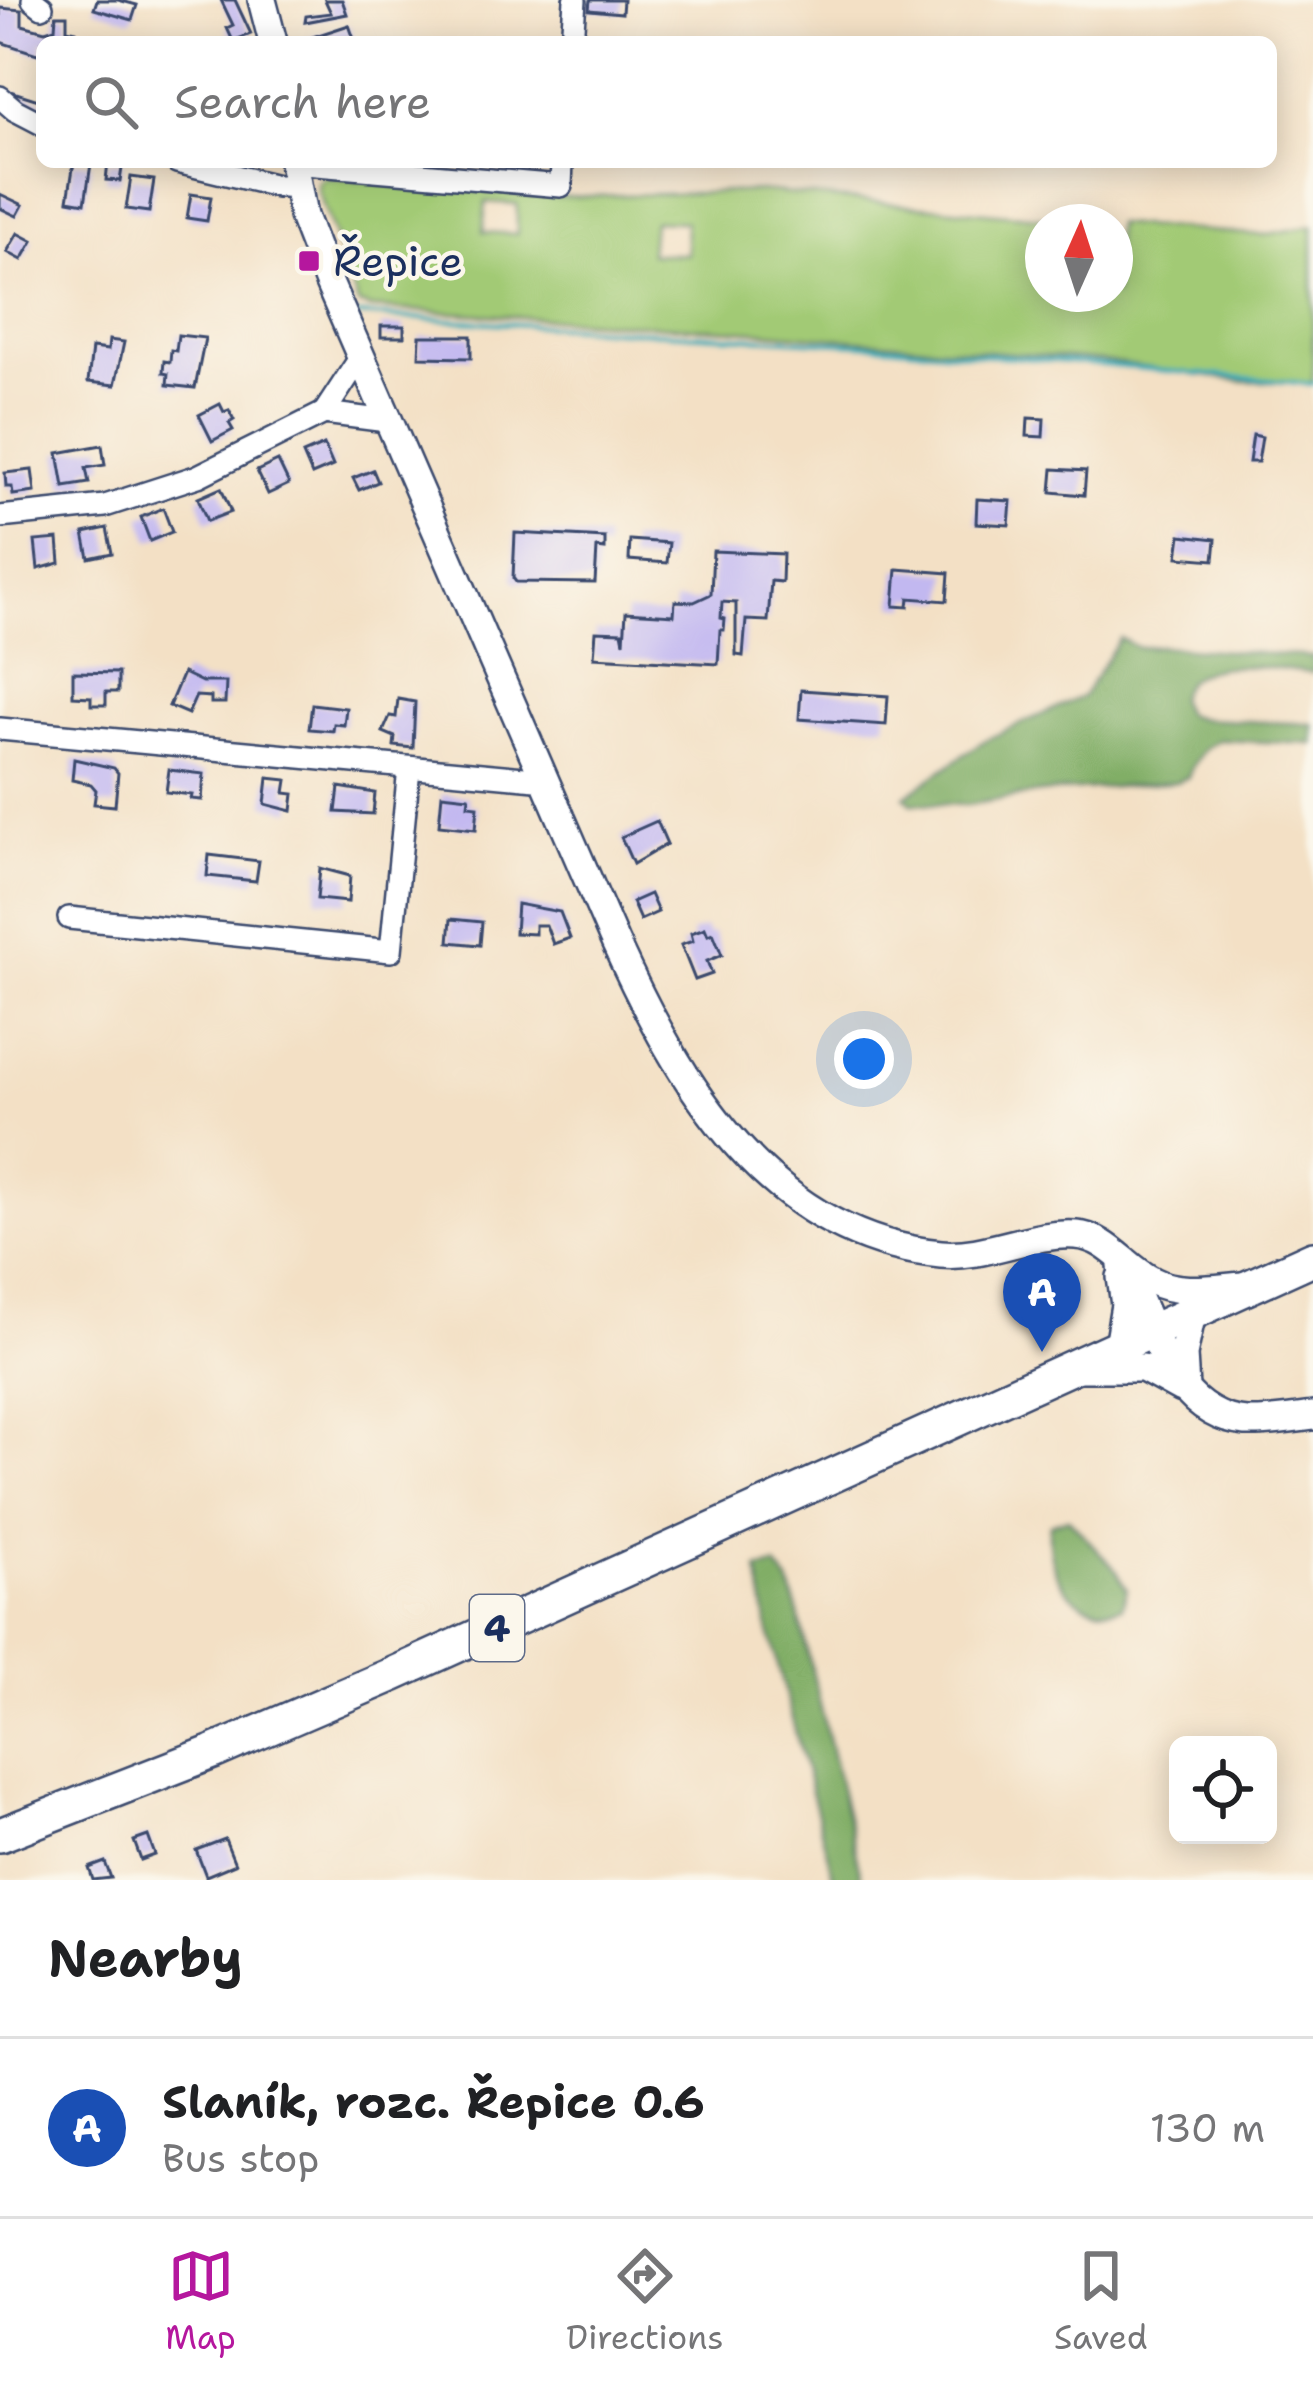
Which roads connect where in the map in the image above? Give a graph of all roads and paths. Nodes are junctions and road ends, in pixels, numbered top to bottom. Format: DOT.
graph roads {
  1 [pos="262,0"];
  2 [pos="575,0"];
  3 [pos="271,36"];
  4 [pos="572,36"];
  5 [pos="0,97"];
  6 [pos="36,121"];
  7 [pos="202,168"];
  8 [pos="562,168"];
  9 [pos="294,170"];
  10 [pos="360,358"];
  11 [pos="324,413"];
  12 [pos="388,421"];
  13 [pos="0,517"];
  14 [pos="0,729"];
  15 [pos="409,768"];
  16 [pos="546,780"];
  17 [pos="69,918"];
  18 [pos="1112,1250"];
  19 [pos="1313,1258"];
  20 [pos="1253,1286"];
  21 [pos="1192,1312"];
  22 [pos="1153,1330"];
  23 [pos="1118,1346"];
  24 [pos="1065,1370"];
  25 [pos="1186,1392"];
  26 [pos="1313,1416"];
  27 [pos="0,1835"];
  1 -- 3 [label="street"];
  2 -- 4 [label="street"];
  5 -- 6 [label="street"];
  7 -- 9 [label="street"];
  8 -- 9 [label="street"];
  9 -- 10 [label="street"];
  10 -- 11 [label="street"];
  10 -- 12 [label="street"];
  11 -- 12 [label="street"];
  11 -- 13 [label="street"];
  12 -- 16 [label="street"];
  14 -- 15 [label="street"];
  15 -- 16 [label="street"];
  15 -- 17 [label="street"];
  16 -- 18 [label="street"];
  18 -- 20 [label="street"];
  18 -- 22 [label="street"];
  18 -- 23 [label="street"];
  19 -- 20 [label="main road, 4"];
  20 -- 21 [label="main road, 4"];
  21 -- 22 [label="main road, 4"];
  21 -- 25 [label="street"];
  22 -- 23 [label="main road, 4"];
  22 -- 25 [label="street"];
  23 -- 24 [label="main road, 4"];
  24 -- 25 [label="street"];
  24 -- 27 [label="main road, 4"];
  25 -- 26 [label="street"];
}
